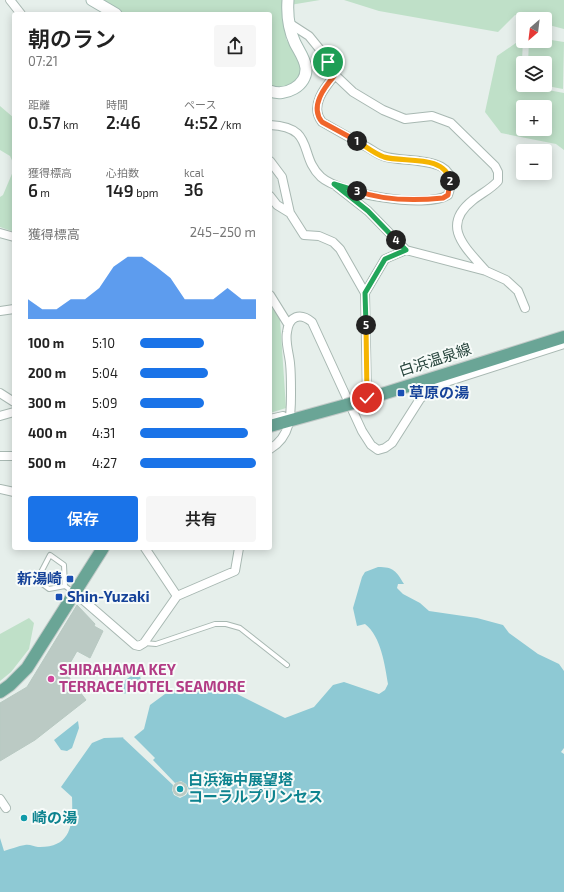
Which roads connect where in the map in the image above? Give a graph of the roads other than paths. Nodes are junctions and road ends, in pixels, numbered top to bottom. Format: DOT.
graph roads {
  1 [pos="10,0"];
  2 [pos="92,0"];
  3 [pos="288,0"];
  4 [pos="19,12"];
  5 [pos="113,12"];
  6 [pos="289,22"];
  7 [pos="335,75"];
  8 [pos="272,91"];
  9 [pos="272,125"];
  10 [pos="272,164"];
  11 [pos="334,184"];
  12 [pos="272,199"];
  13 [pos="290,213"];
  14 [pos="0,232"];
  15 [pos="12,236"];
  16 [pos="406,250"];
  17 [pos="486,271"];
  18 [pos="365,293"];
  19 [pos="272,298"];
  20 [pos="525,308"];
  21 [pos="12,310"];
  22 [pos="0,312"];
  23 [pos="288,324"];
  24 [pos="564,337"];
  25 [pos="564,344"];
  26 [pos="0,393"];
  27 [pos="364,399"];
  28 [pos="12,401"];
  29 [pos="12,413"];
  30 [pos="0,416"];
  31 [pos="272,419"];
  32 [pos="289,421"];
  33 [pos="272,425"];
  34 [pos="272,448"];
  35 [pos="0,456"];
  36 [pos="12,456"];
  37 [pos="0,489"];
  38 [pos="12,492"];
  39 [pos="101,550"];
  40 [pos="146,550"];
  41 [pos="239,550"];
  42 [pos="70,590"];
  43 [pos="177,596"];
  44 [pos="144,643"];
  45 [pos="287,665"];
  46 [pos="0,692"];
  47 [pos="0,799"];
  48 [pos="6,808"];
  1 -- 4 [label="street"];
  2 -- 5 [label="street"];
  3 -- 6 [label="street"];
  6 -- 7 [label="street"];
  6 -- 8 [label="street"];
  7 -- 11 [label="street"];
  7 -- 17 [label="street"];
  9 -- 11 [label="street"];
  10 -- 13 [label="street"];
  11 -- 16 [label="street"];
  12 -- 13 [label="street"];
  13 -- 18 [label="street"];
  14 -- 15 [label="street"];
  16 -- 17 [label="street"];
  16 -- 18 [label="street"];
  17 -- 20 [label="street"];
  18 -- 27 [label="street"];
  19 -- 23 [label="street"];
  21 -- 22 [label="street"];
  23 -- 25 [label="street"];
  23 -- 32 [label="street"];
  24 -- 27 [label="main road, 白浜温泉線"];
  26 -- 28 [label="street"];
  27 -- 32 [label="main road, 白浜温泉線, bridge"];
  29 -- 30 [label="street"];
  31 -- 32 [label="street"];
  32 -- 33 [label="main road, 白浜温泉線"];
  32 -- 34 [label="street"];
  35 -- 36 [label="street"];
  37 -- 38 [label="street"];
  39 -- 42 [label="main road"];
  40 -- 43 [label="street"];
  41 -- 43 [label="street"];
  42 -- 42 [label="lane"];
  42 -- 44 [label="street"];
  42 -- 46 [label="main road"];
  43 -- 44 [label="street"];
  44 -- 45 [label="lane"];
  47 -- 48 [label="street"];
}
